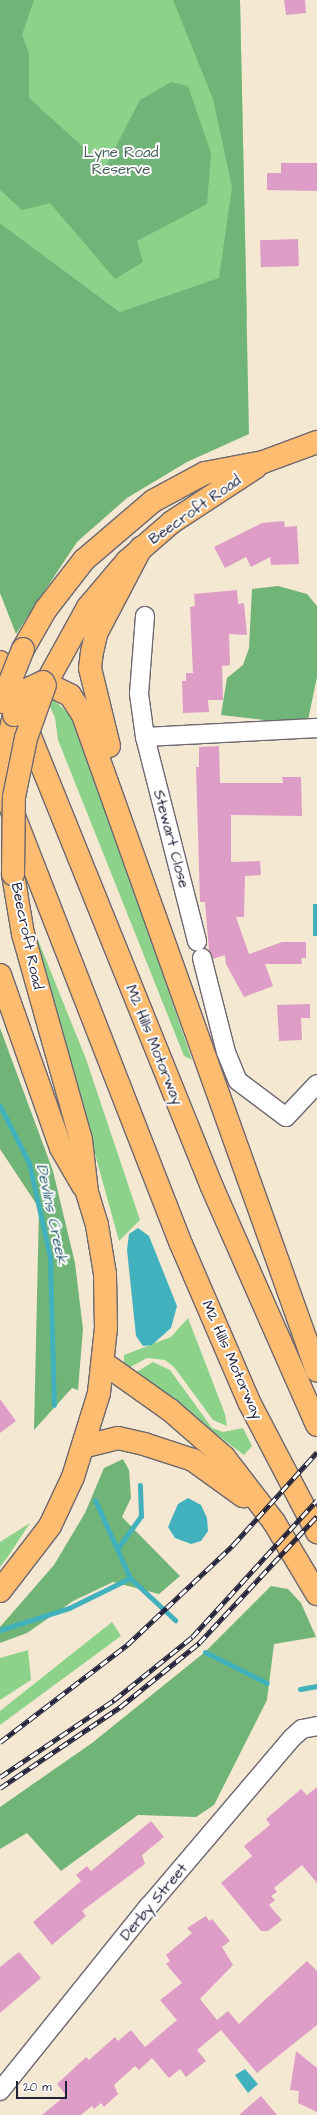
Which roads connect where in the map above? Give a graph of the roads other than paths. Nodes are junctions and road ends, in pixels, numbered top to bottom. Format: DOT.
graph roads {
  1 [pos="317,442"];
  2 [pos="263,462"];
  3 [pos="141,548"];
  4 [pos="145,616"];
  5 [pos="0,662"];
  6 [pos="45,683"];
  7 [pos="0,708"];
  8 [pos="317,728"];
  9 [pos="145,737"];
  10 [pos="0,779"];
  11 [pos="157,918"];
  12 [pos="0,975"];
  13 [pos="317,1084"];
  14 [pos="87,1192"];
  15 [pos="105,1364"];
  16 [pos="317,1371"];
  17 [pos="317,1425"];
  18 [pos="86,1446"];
  19 [pos="274,1522"];
  20 [pos="317,1532"];
  21 [pos="0,1591"];
  22 [pos="317,1594"];
  23 [pos="317,1726"];
  24 [pos="0,2091"];
  1 -- 2 [label="main road, Beecroft Road"];
  2 -- 3 [label="main road, Beecroft Road"];
  2 -- 7 [label="main road, Beecroft Road, bridge"];
  3 -- 6 [label="main road, Beecroft Road"];
  3 -- 11 [label="main road"];
  4 -- 9 [label="street, Stewart Close"];
  5 -- 17 [label="main road, M2 Hills Motorway"];
  6 -- 10 [label="main road, bridge"];
  6 -- 11 [label="main road"];
  6 -- 14 [label="main road, Beecroft Road, bridge"];
  8 -- 9 [label="street"];
  9 -- 13 [label="street, Stewart Close"];
  10 -- 20 [label="main road, M2 Hills Motorway"];
  11 -- 16 [label="main road"];
  12 -- 14 [label="main road, Beecroft Road"];
  14 -- 15 [label="main road, Beecroft Road"];
  15 -- 18 [label="main road, Beecroft Road"];
  15 -- 19 [label="main road"];
  18 -- 19 [label="main road"];
  18 -- 21 [label="main road, Beecroft Road"];
  19 -- 22 [label="main road"];
  23 -- 24 [label="street, Derby Street"];
}
